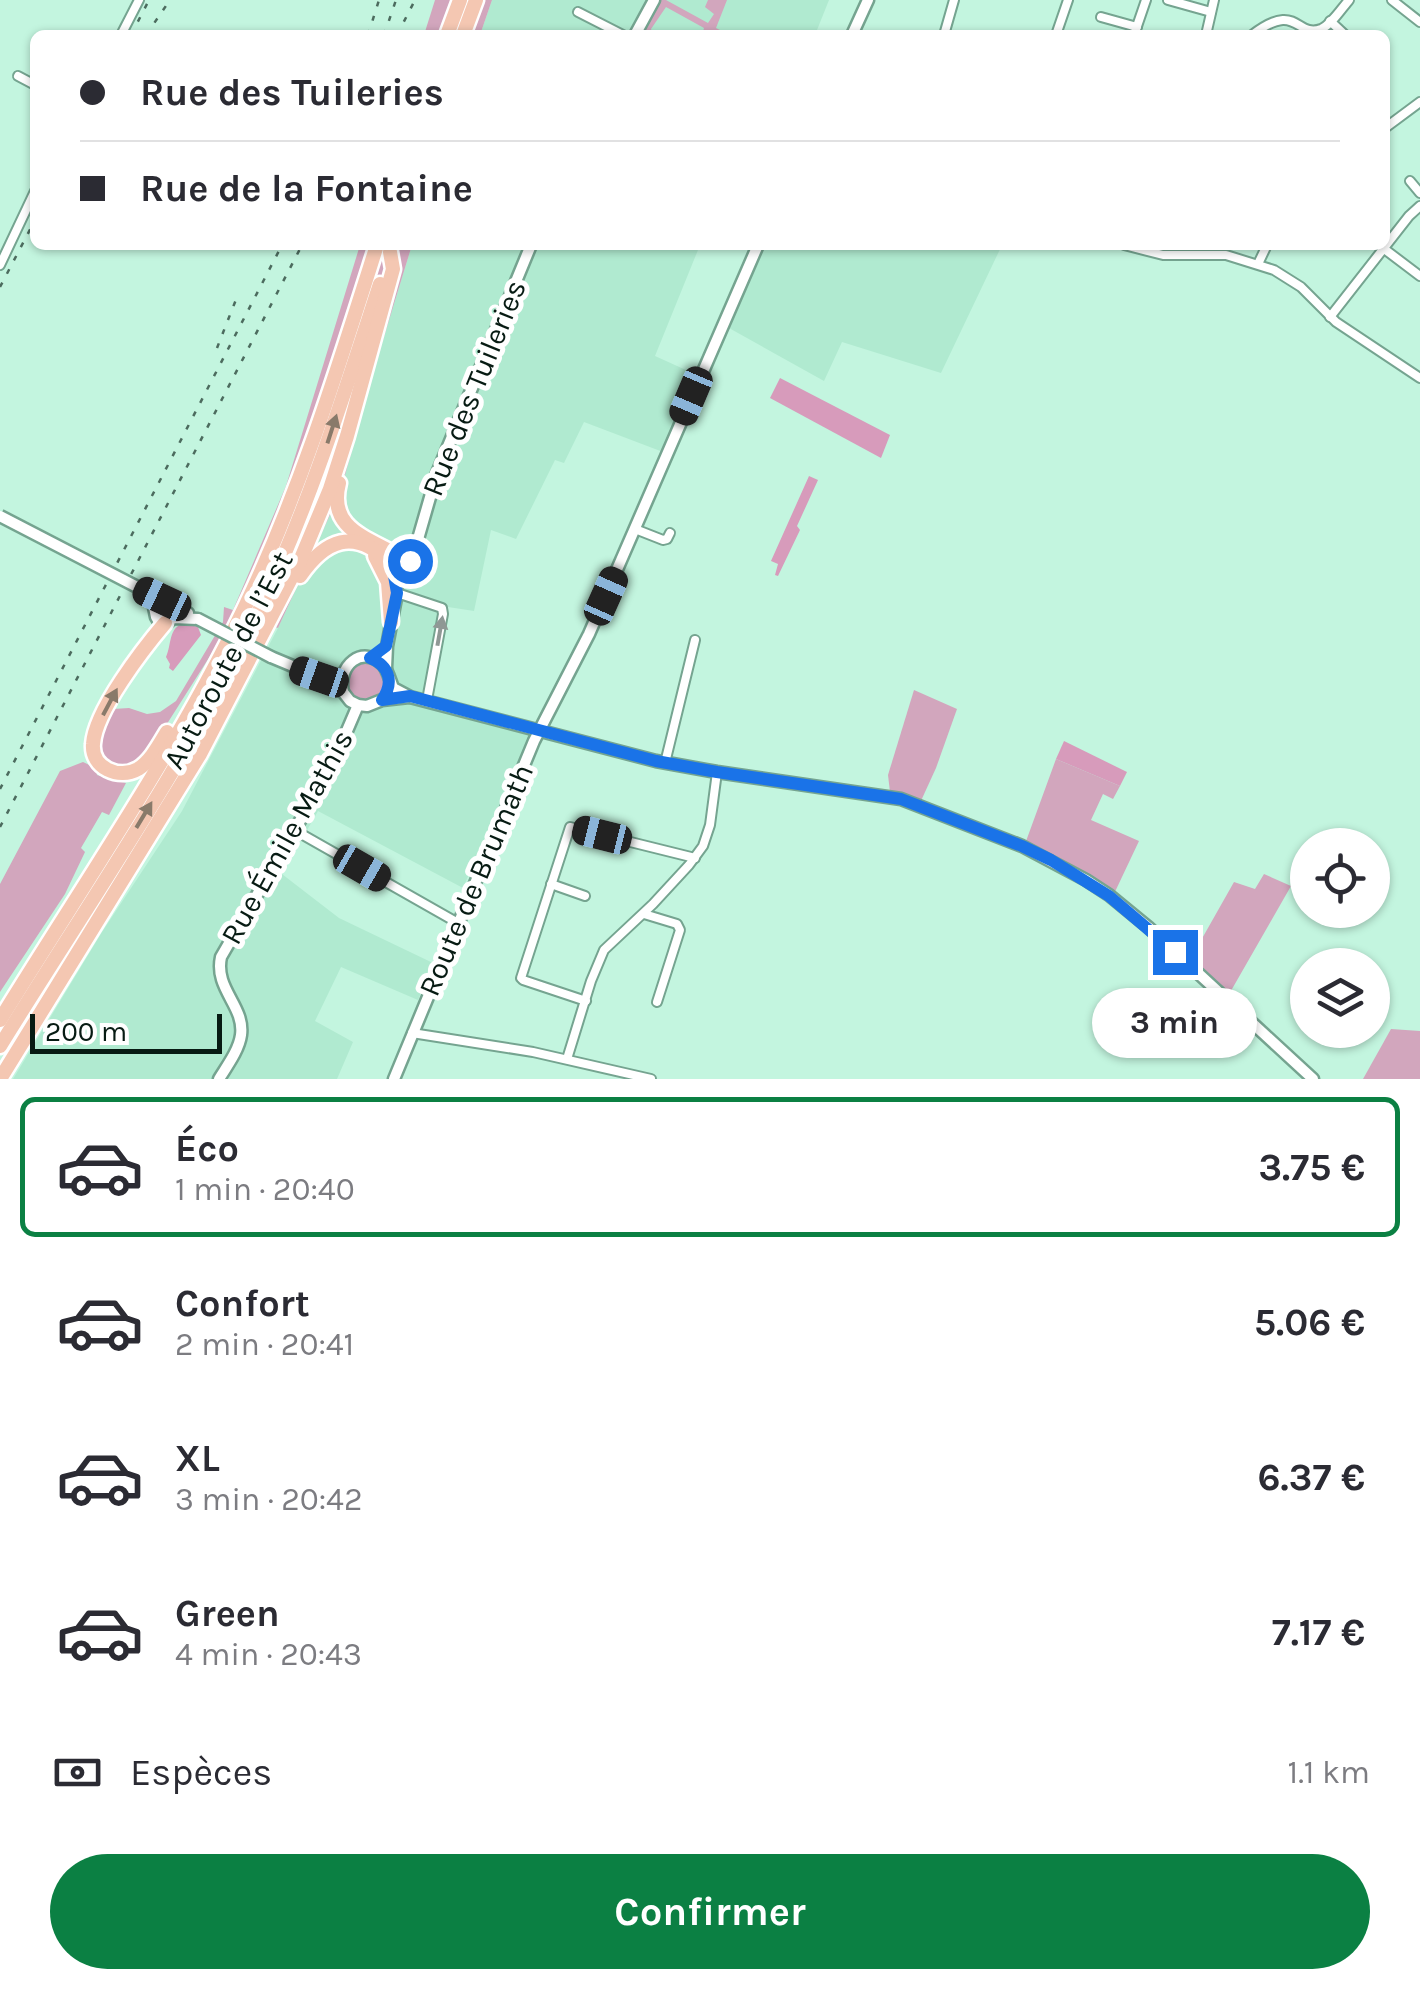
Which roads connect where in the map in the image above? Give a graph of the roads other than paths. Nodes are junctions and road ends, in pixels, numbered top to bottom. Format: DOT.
graph roads {
  1 [pos="139,0"];
  2 [pos="460,0"];
  3 [pos="476,0"];
  4 [pos="654,0"];
  5 [pos="868,0"];
  6 [pos="954,0"];
  7 [pos="1068,0"];
  8 [pos="1146,0"];
  9 [pos="1168,0"];
  10 [pos="1214,0"];
  11 [pos="1349,0"];
  12 [pos="1392,0"];
  13 [pos="1276,9"];
  14 [pos="1290,9"];
  15 [pos="578,12"];
  16 [pos="1211,12"];
  17 [pos="1101,17"];
  18 [pos="1330,21"];
  19 [pos="1420,22"];
  20 [pos="124,30"];
  21 [pos="449,30"];
  22 [pos="465,30"];
  23 [pos="612,30"];
  24 [pos="638,30"];
  25 [pos="854,30"];
  26 [pos="945,30"];
  27 [pos="1058,30"];
  28 [pos="1133,30"];
  29 [pos="1135,30"];
  30 [pos="1207,30"];
  31 [pos="1256,30"];
  32 [pos="1340,30"];
  33 [pos="18,76"];
  34 [pos="30,82"];
  35 [pos="1420,102"];
  36 [pos="1390,124"];
  37 [pos="1410,181"];
  38 [pos="1420,193"];
  39 [pos="30,202"];
  40 [pos="1420,206"];
  41 [pos="1390,240"];
  42 [pos="386,250"];
  43 [pos="386,250"];
  44 [pos="388,250"];
  45 [pos="529,250"];
  46 [pos="756,250"];
  47 [pos="1155,250"];
  48 [pos="1265,250"];
  49 [pos="1382,250"];
  50 [pos="1387,250"];
  51 [pos="1258,264"];
  52 [pos="0,266"];
  53 [pos="1420,276"];
  54 [pos="1330,317"];
  55 [pos="1420,378"];
  56 [pos="352,417"];
  57 [pos="0,516"];
  58 [pos="635,529"];
  59 [pos="670,533"];
  60 [pos="358,544"];
  61 [pos="398,561"];
  62 [pos="397,590"];
  63 [pos="167,612"];
  64 [pos="268,622"];
  65 [pos="391,622"];
  66 [pos="694,640"];
  67 [pos="386,646"];
  68 [pos="370,658"];
  69 [pos="344,671"];
  70 [pos="388,674"];
  71 [pos="319,677"];
  72 [pos="202,690"];
  73 [pos="343,692"];
  74 [pos="410,696"];
  75 [pos="382,700"];
  76 [pos="427,700"];
  77 [pos="358,705"];
  78 [pos="540,730"];
  79 [pos="666,763"];
  80 [pos="717,772"];
  81 [pos="303,835"];
  82 [pos="694,858"];
  83 [pos="552,884"];
  84 [pos="585,896"];
  85 [pos="644,914"];
  86 [pos="458,923"];
  87 [pos="586,1001"];
  88 [pos="657,1002"];
  89 [pos="0,1020"];
  90 [pos="412,1033"];
  91 [pos="0,1046"];
  92 [pos="566,1059"];
  93 [pos="5,1061"];
  94 [pos="3,1079"];
  95 [pos="219,1079"];
  96 [pos="394,1079"];
  97 [pos="652,1079"];
  98 [pos="1313,1079"];
  1 -- 20 [label="street"];
  2 -- 21 [label="highway"];
  3 -- 22 [label="highway"];
  4 -- 24 [label="street"];
  5 -- 25 [label="street"];
  6 -- 26 [label="street"];
  7 -- 27 [label="street"];
  8 -- 29 [label="street"];
  9 -- 16 [label="street"];
  10 -- 16 [label="street"];
  11 -- 18 [label="street"];
  12 -- 19 [label="street"];
  13 -- 31 [label="street"];
  14 -- 18 [label="street"];
  15 -- 23 [label="street"];
  16 -- 30 [label="street"];
  17 -- 28 [label="street"];
  18 -- 32 [label="street"];
  33 -- 34 [label="street"];
  35 -- 36 [label="street"];
  37 -- 38 [label="street"];
  39 -- 52 [label="street"];
  40 -- 41 [label="street"];
  42 -- 72 [label="highway, Autoroute de l’Est"];
  91 -- 43 [label="highway, Autoroute de l’Est, one-way"];
  44 -- 56 [label="highway"];
  45 -- 61 [label="street, Rue des Tuileries"];
  46 -- 58 [label="street, Route de Brumath"];
  47 -- 51 [label="street"];
  48 -- 51 [label="street"];
  49 -- 54 [label="street"];
  50 -- 53 [label="street"];
  51 -- 54 [label="street"];
  54 -- 55 [label="street"];
  56 -- 61 [label="highway"];
  56 -- 64 [label="highway"];
  57 -- 63 [label="street, bridge"];
  58 -- 59 [label="street"];
  58 -- 78 [label="street, Route de Brumath"];
  60 -- 61 [label="highway"];
  60 -- 64 [label="highway"];
  60 -- 65 [label="highway"];
  61 -- 62 [label="street"];
  62 -- 65 [label="street"];
  76 -- 62 [label="street, one-way"];
  63 -- 71 [label="street, bridge"];
  72 -- 63 [label="highway, one-way"];
  64 -- 93 [label="highway"];
  65 -- 67 [label="street"];
  66 -- 79 [label="street"];
  67 -- 68 [label="street"];
  67 -- 70 [label="street"];
  68 -- 69 [label="street"];
  68 -- 70 [label="street"];
  69 -- 71 [label="street"];
  69 -- 73 [label="street"];
  70 -- 74 [label="street"];
  70 -- 75 [label="street"];
  71 -- 73 [label="street"];
  72 -- 89 [label="highway, Autoroute de l’Est"];
  73 -- 77 [label="street"];
  74 -- 75 [label="street"];
  74 -- 76 [label="street"];
  75 -- 77 [label="street"];
  76 -- 78 [label="street"];
  77 -- 95 [label="street, Rue Émile Mathis"];
  78 -- 79 [label="street"];
  78 -- 86 [label="street, Route de Brumath"];
  79 -- 80 [label="street"];
  80 -- 82 [label="street"];
  80 -- 98 [label="street"];
  81 -- 86 [label="street"];
  82 -- 83 [label="street"];
  82 -- 85 [label="street"];
  83 -- 84 [label="street"];
  83 -- 87 [label="street"];
  85 -- 87 [label="street"];
  85 -- 88 [label="street"];
  86 -- 90 [label="street, Route de Brumath"];
  87 -- 92 [label="street"];
  90 -- 92 [label="street"];
  90 -- 96 [label="street, Route de Brumath"];
  92 -- 97 [label="street"];
  93 -- 94 [label="highway"];
}
